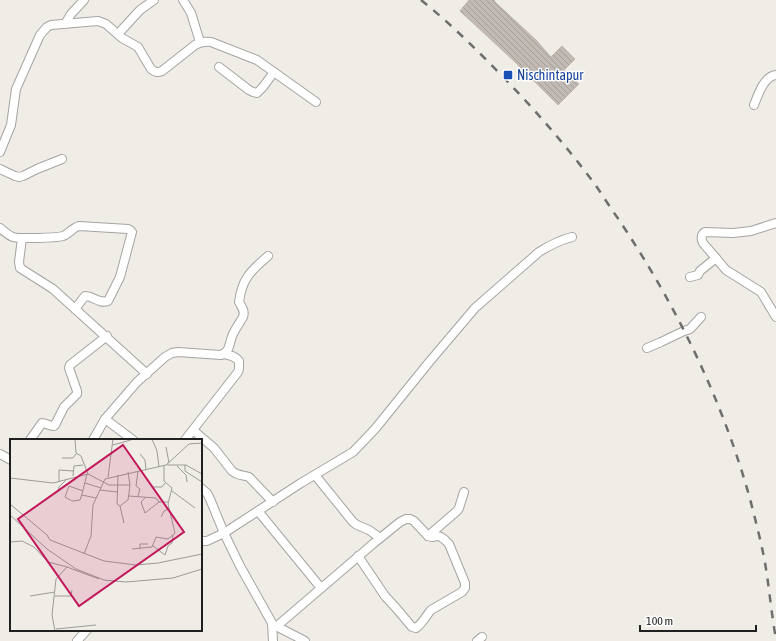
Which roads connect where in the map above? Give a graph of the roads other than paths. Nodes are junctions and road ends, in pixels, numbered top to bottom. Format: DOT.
graph roads {
  1 [pos="84,0"];
  2 [pos="154,0"];
  3 [pos="183,0"];
  4 [pos="65,24"];
  5 [pos="118,34"];
  6 [pos="200,42"];
  7 [pos="219,67"];
  8 [pos="274,72"];
  9 [pos="776,75"];
  10 [pos="316,102"];
  11 [pos="754,105"];
  12 [pos="0,152"];
  13 [pos="62,159"];
  14 [pos="0,169"];
  15 [pos="776,223"];
  16 [pos="0,228"];
  17 [pos="572,237"];
  18 [pos="22,238"];
  19 [pos="268,256"];
  20 [pos="716,258"];
  21 [pos="690,278"];
  22 [pos="75,309"];
  23 [pos="702,317"];
  24 [pos="776,317"];
  25 [pos="107,336"];
  26 [pos="647,348"];
  27 [pos="224,354"];
  28 [pos="147,374"];
  29 [pos="105,419"];
  30 [pos="194,430"];
  31 [pos="31,439"];
  32 [pos="94,439"];
  33 [pos="132,439"];
  34 [pos="187,439"];
  35 [pos="0,454"];
  36 [pos="10,459"];
  37 [pos="315,475"];
  38 [pos="202,489"];
  39 [pos="464,492"];
  40 [pos="273,502"];
  41 [pos="258,511"];
  42 [pos="224,533"];
  43 [pos="428,536"];
  44 [pos="380,538"];
  45 [pos="202,541"];
  46 [pos="358,556"];
  47 [pos="321,588"];
  48 [pos="274,625"];
  49 [pos="85,631"];
  50 [pos="77,641"];
  51 [pos="273,641"];
  52 [pos="305,641"];
  1 -- 4 [label="street"];
  2 -- 5 [label="street"];
  3 -- 6 [label="street"];
  4 -- 5 [label="street"];
  4 -- 12 [label="street"];
  5 -- 6 [label="street"];
  6 -- 8 [label="street"];
  7 -- 8 [label="street"];
  8 -- 10 [label="street"];
  9 -- 11 [label="street"];
  13 -- 14 [label="street"];
  15 -- 20 [label="street"];
  16 -- 18 [label="street"];
  17 -- 37 [label="street"];
  18 -- 22 [label="street"];
  18 -- 22 [label="street"];
  19 -- 27 [label="street"];
  20 -- 21 [label="street"];
  20 -- 24 [label="street"];
  22 -- 25 [label="street"];
  23 -- 26 [label="street"];
  25 -- 28 [label="street"];
  25 -- 31 [label="street"];
  27 -- 28 [label="street"];
  27 -- 30 [label="street"];
  28 -- 29 [label="street"];
  29 -- 32 [label="street"];
  29 -- 33 [label="street"];
  30 -- 34 [label="street"];
  30 -- 40 [label="street"];
  35 -- 36 [label="street"];
  37 -- 40 [label="street"];
  37 -- 44 [label="street"];
  38 -- 42 [label="street"];
  39 -- 43 [label="street"];
  40 -- 41 [label="street"];
  41 -- 42 [label="street"];
  41 -- 47 [label="street"];
  42 -- 45 [label="street"];
  42 -- 48 [label="street"];
  43 -- 44 [label="street"];
  43 -- 46 [label="street"];
  44 -- 46 [label="street"];
  46 -- 47 [label="street"];
  47 -- 48 [label="street"];
  48 -- 51 [label="street"];
  48 -- 52 [label="street"];
  49 -- 50 [label="street"];
}
